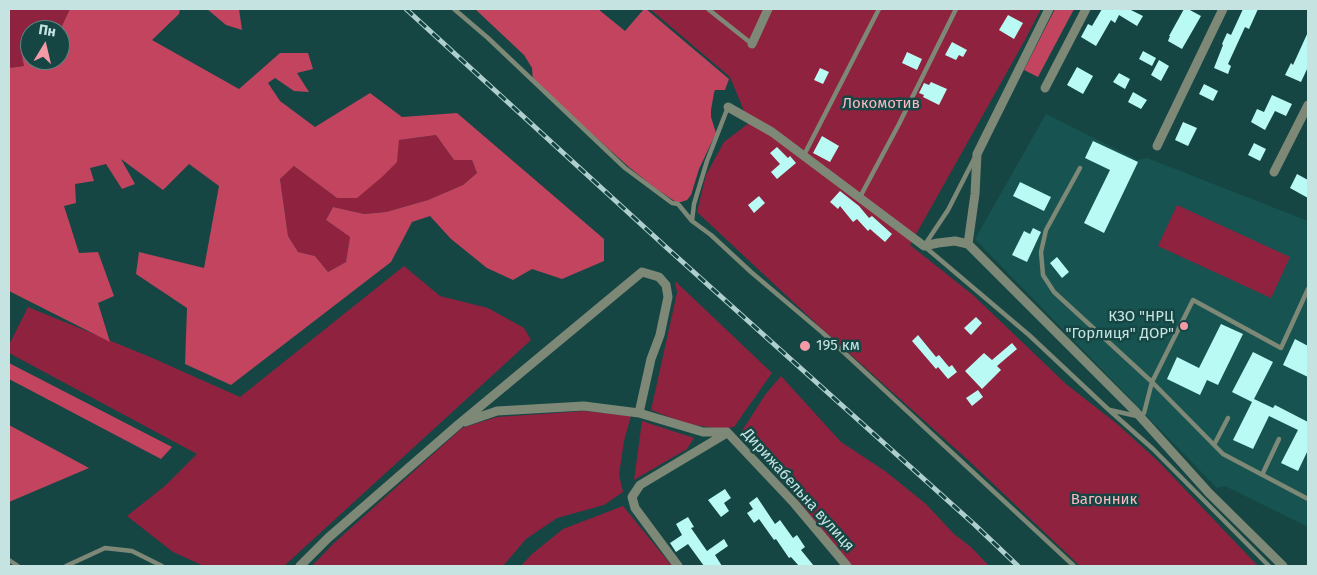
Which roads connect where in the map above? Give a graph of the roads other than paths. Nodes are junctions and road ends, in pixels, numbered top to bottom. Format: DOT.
graph roads {
  1 [pos="454,9"];
  2 [pos="708,9"];
  3 [pos="768,9"];
  4 [pos="880,9"];
  5 [pos="956,9"];
  6 [pos="1049,9"];
  7 [pos="1086,9"];
  8 [pos="1223,9"];
  9 [pos="752,44"];
  10 [pos="1045,88"];
  11 [pos="1308,105"];
  12 [pos="728,107"];
  13 [pos="1157,146"];
  14 [pos="977,154"];
  15 [pos="803,156"];
  16 [pos="1080,168"];
  17 [pos="1274,172"];
  18 [pos="859,198"];
  19 [pos="692,221"];
  20 [pos="968,244"];
  21 [pos="924,246"];
  22 [pos="1308,289"];
  23 [pos="1152,382"];
  24 [pos="1109,410"];
  25 [pos="639,413"];
  26 [pos="1140,417"];
  27 [pos="1228,418"];
  28 [pos="459,424"];
  29 [pos="727,432"];
  30 [pos="1279,439"];
  31 [pos="1214,445"];
  32 [pos="1262,475"];
  33 [pos="1308,499"];
  34 [pos="9,560"];
  35 [pos="18,566"];
  36 [pos="66,566"];
  37 [pos="162,566"];
  38 [pos="300,566"];
  39 [pos="678,566"];
  40 [pos="847,566"];
  41 [pos="1074,566"];
  42 [pos="1269,566"];
  43 [pos="1283,566"];
  1 -- 19 [label="lane"];
  2 -- 9 [label="lane"];
  3 -- 9 [label="street"];
  4 -- 15 [label="lane"];
  5 -- 18 [label="lane"];
  6 -- 14 [label="street"];
  7 -- 10 [label="street"];
  8 -- 13 [label="street"];
  11 -- 17 [label="street"];
  12 -- 15 [label="street"];
  12 -- 19 [label="lane"];
  14 -- 20 [label="street"];
  14 -- 21 [label="lane"];
  15 -- 18 [label="street"];
  16 -- 23 [label="lane"];
  18 -- 21 [label="street"];
  19 -- 41 [label="lane"];
  20 -- 21 [label="street"];
  20 -- 26 [label="street"];
  21 -- 24 [label="lane"];
  22 -- 23 [label="lane"];
  23 -- 26 [label="lane"];
  23 -- 31 [label="lane"];
  24 -- 26 [label="lane"];
  24 -- 42 [label="lane"];
  25 -- 28 [label="street"];
  25 -- 28 [label="street"];
  25 -- 29 [label="street"];
  26 -- 43 [label="street"];
  27 -- 31 [label="lane"];
  28 -- 38 [label="street"];
  29 -- 39 [label="street"];
  29 -- 40 [label="street, Дирижабельна вулиця"];
  30 -- 32 [label="lane"];
  31 -- 32 [label="lane"];
  32 -- 33 [label="lane"];
  34 -- 35 [label="lane"];
  36 -- 37 [label="lane"];
}
